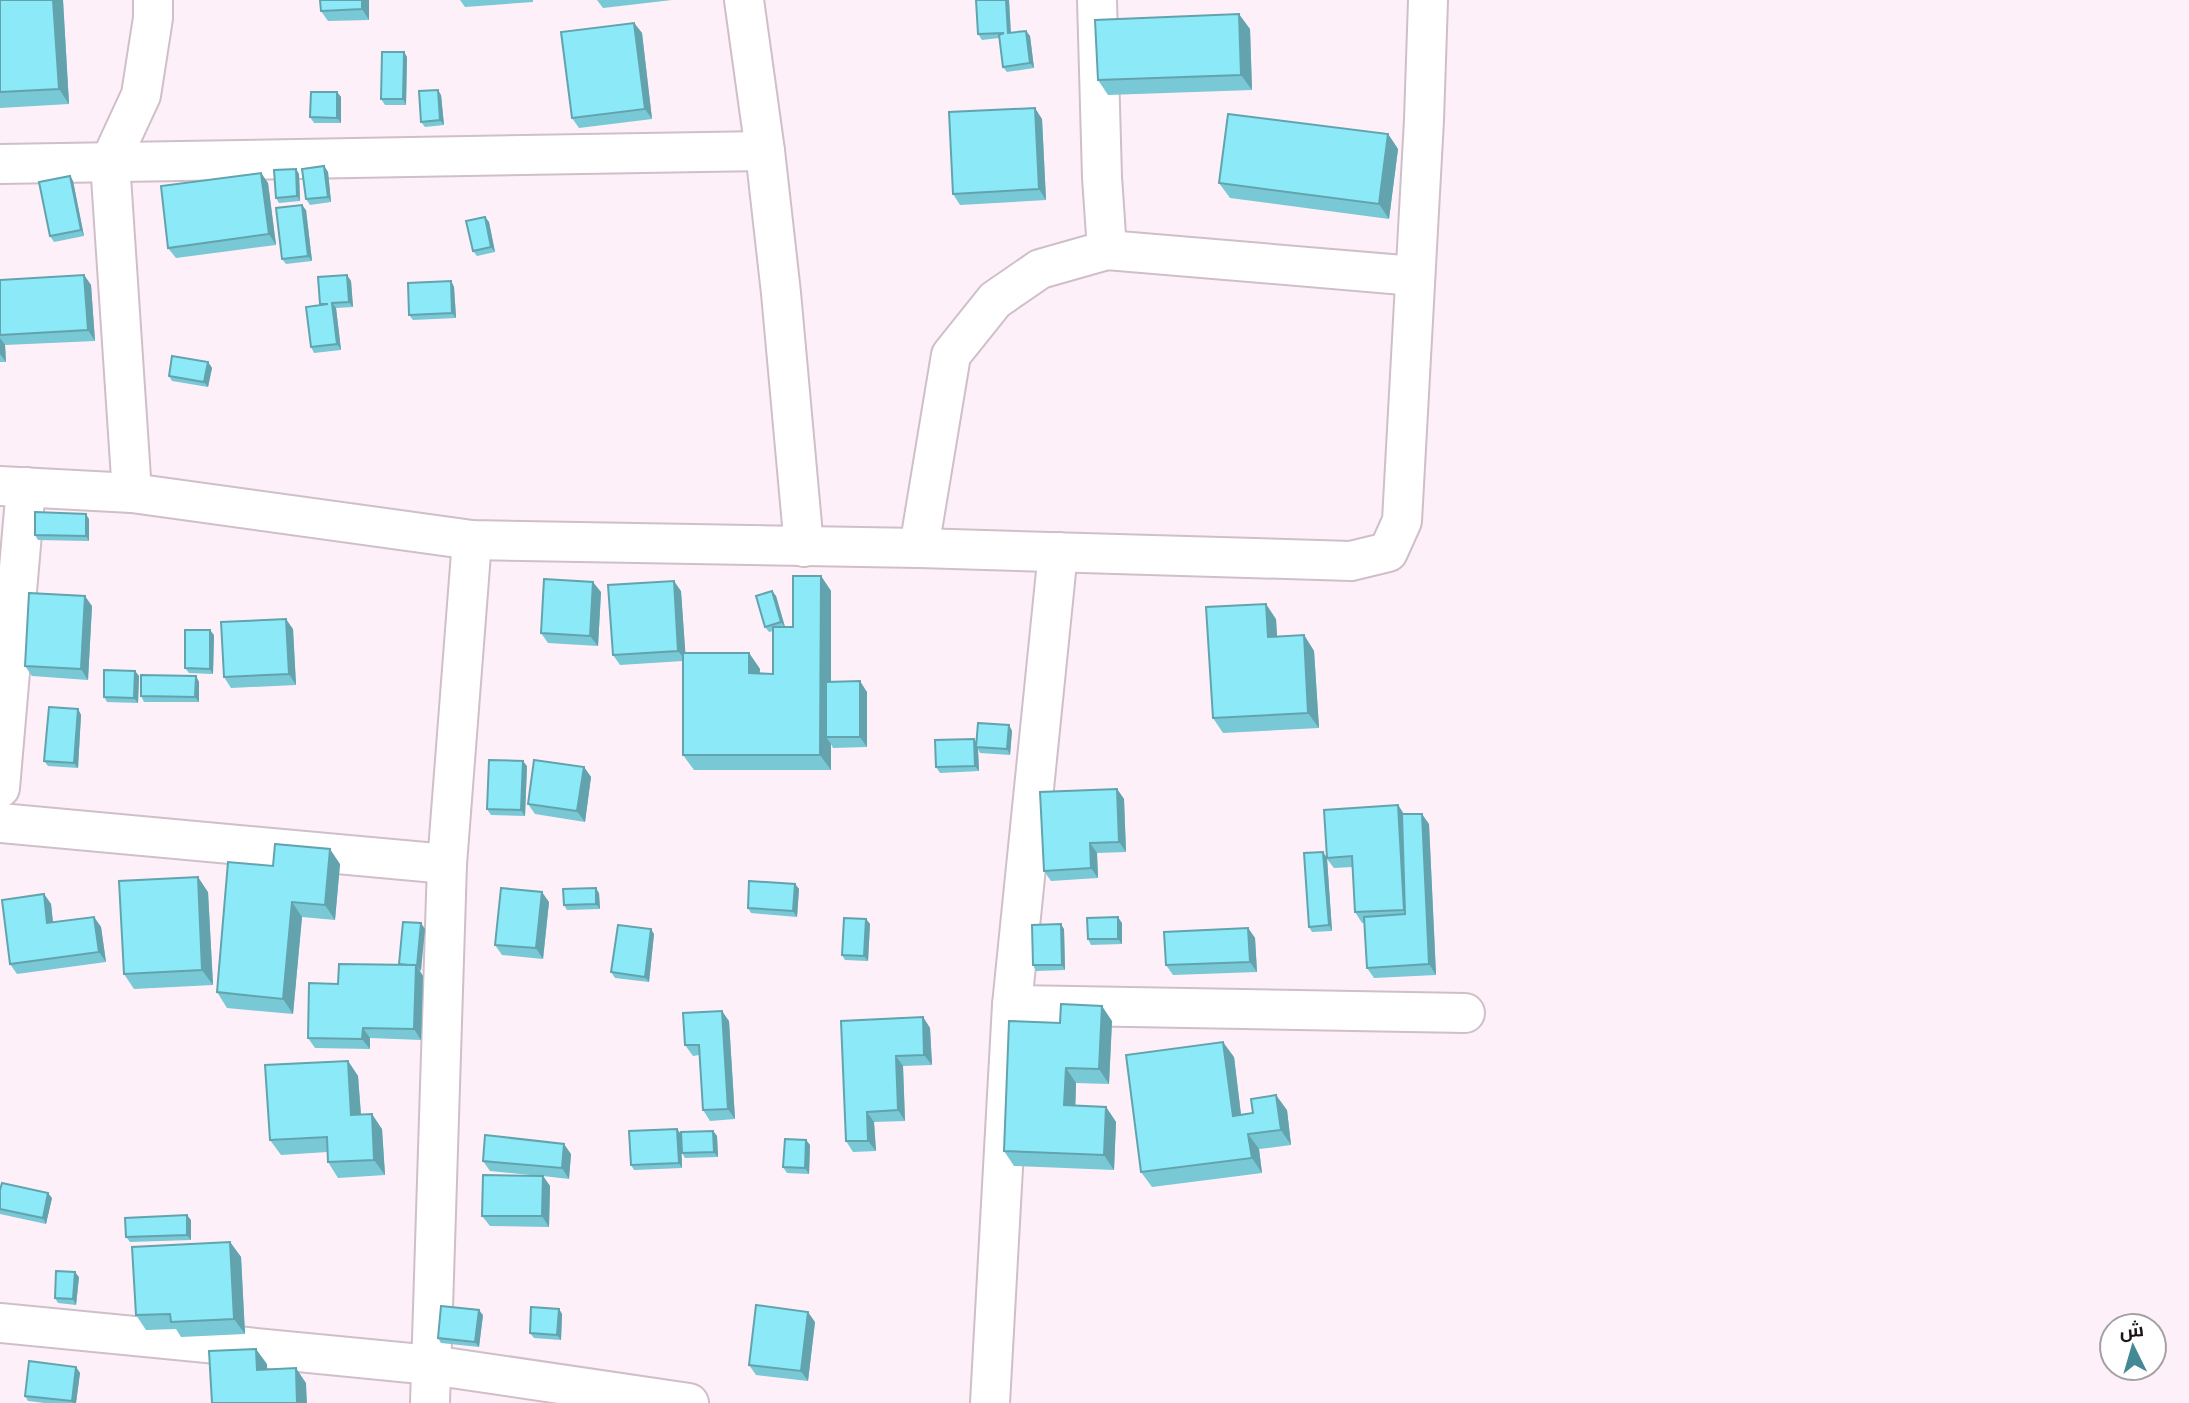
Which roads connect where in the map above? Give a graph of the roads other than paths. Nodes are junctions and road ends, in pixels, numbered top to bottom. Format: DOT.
graph roads {
  1 [pos="153,0"];
  2 [pos="744,0"];
  3 [pos="1097,0"];
  4 [pos="1428,0"];
  5 [pos="765,151"];
  6 [pos="110,162"];
  7 [pos="0,164"];
  8 [pos="1107,250"];
  9 [pos="1415,276"];
  10 [pos="13,487"];
  11 [pos="132,493"];
  12 [pos="472,540"];
  13 [pos="803,547"];
  14 [pos="919,548"];
  15 [pos="1058,552"];
  16 [pos="0,788"];
  17 [pos="0,823"];
  18 [pos="447,864"];
  19 [pos="1013,1005"];
  20 [pos="1465,1013"];
  21 [pos="0,1323"];
  22 [pos="430,1365"];
  23 [pos="430,1403"];
  24 [pos="689,1403"];
  25 [pos="990,1403"];
  1 -- 6 [label="street"];
  2 -- 5 [label="street"];
  3 -- 8 [label="street"];
  4 -- 9 [label="street"];
  5 -- 6 [label="street"];
  5 -- 13 [label="street"];
  6 -- 7 [label="street"];
  6 -- 11 [label="street"];
  8 -- 9 [label="street"];
  8 -- 14 [label="street"];
  9 -- 15 [label="street"];
  10 -- 11 [label="street"];
  10 -- 16 [label="street"];
  11 -- 12 [label="street"];
  12 -- 13 [label="street"];
  12 -- 18 [label="street"];
  13 -- 14 [label="street"];
  14 -- 15 [label="street"];
  15 -- 19 [label="street"];
  17 -- 18 [label="street"];
  18 -- 22 [label="street"];
  19 -- 20 [label="street"];
  19 -- 25 [label="street"];
  21 -- 22 [label="street"];
  22 -- 23 [label="street"];
  22 -- 24 [label="street"];
}
